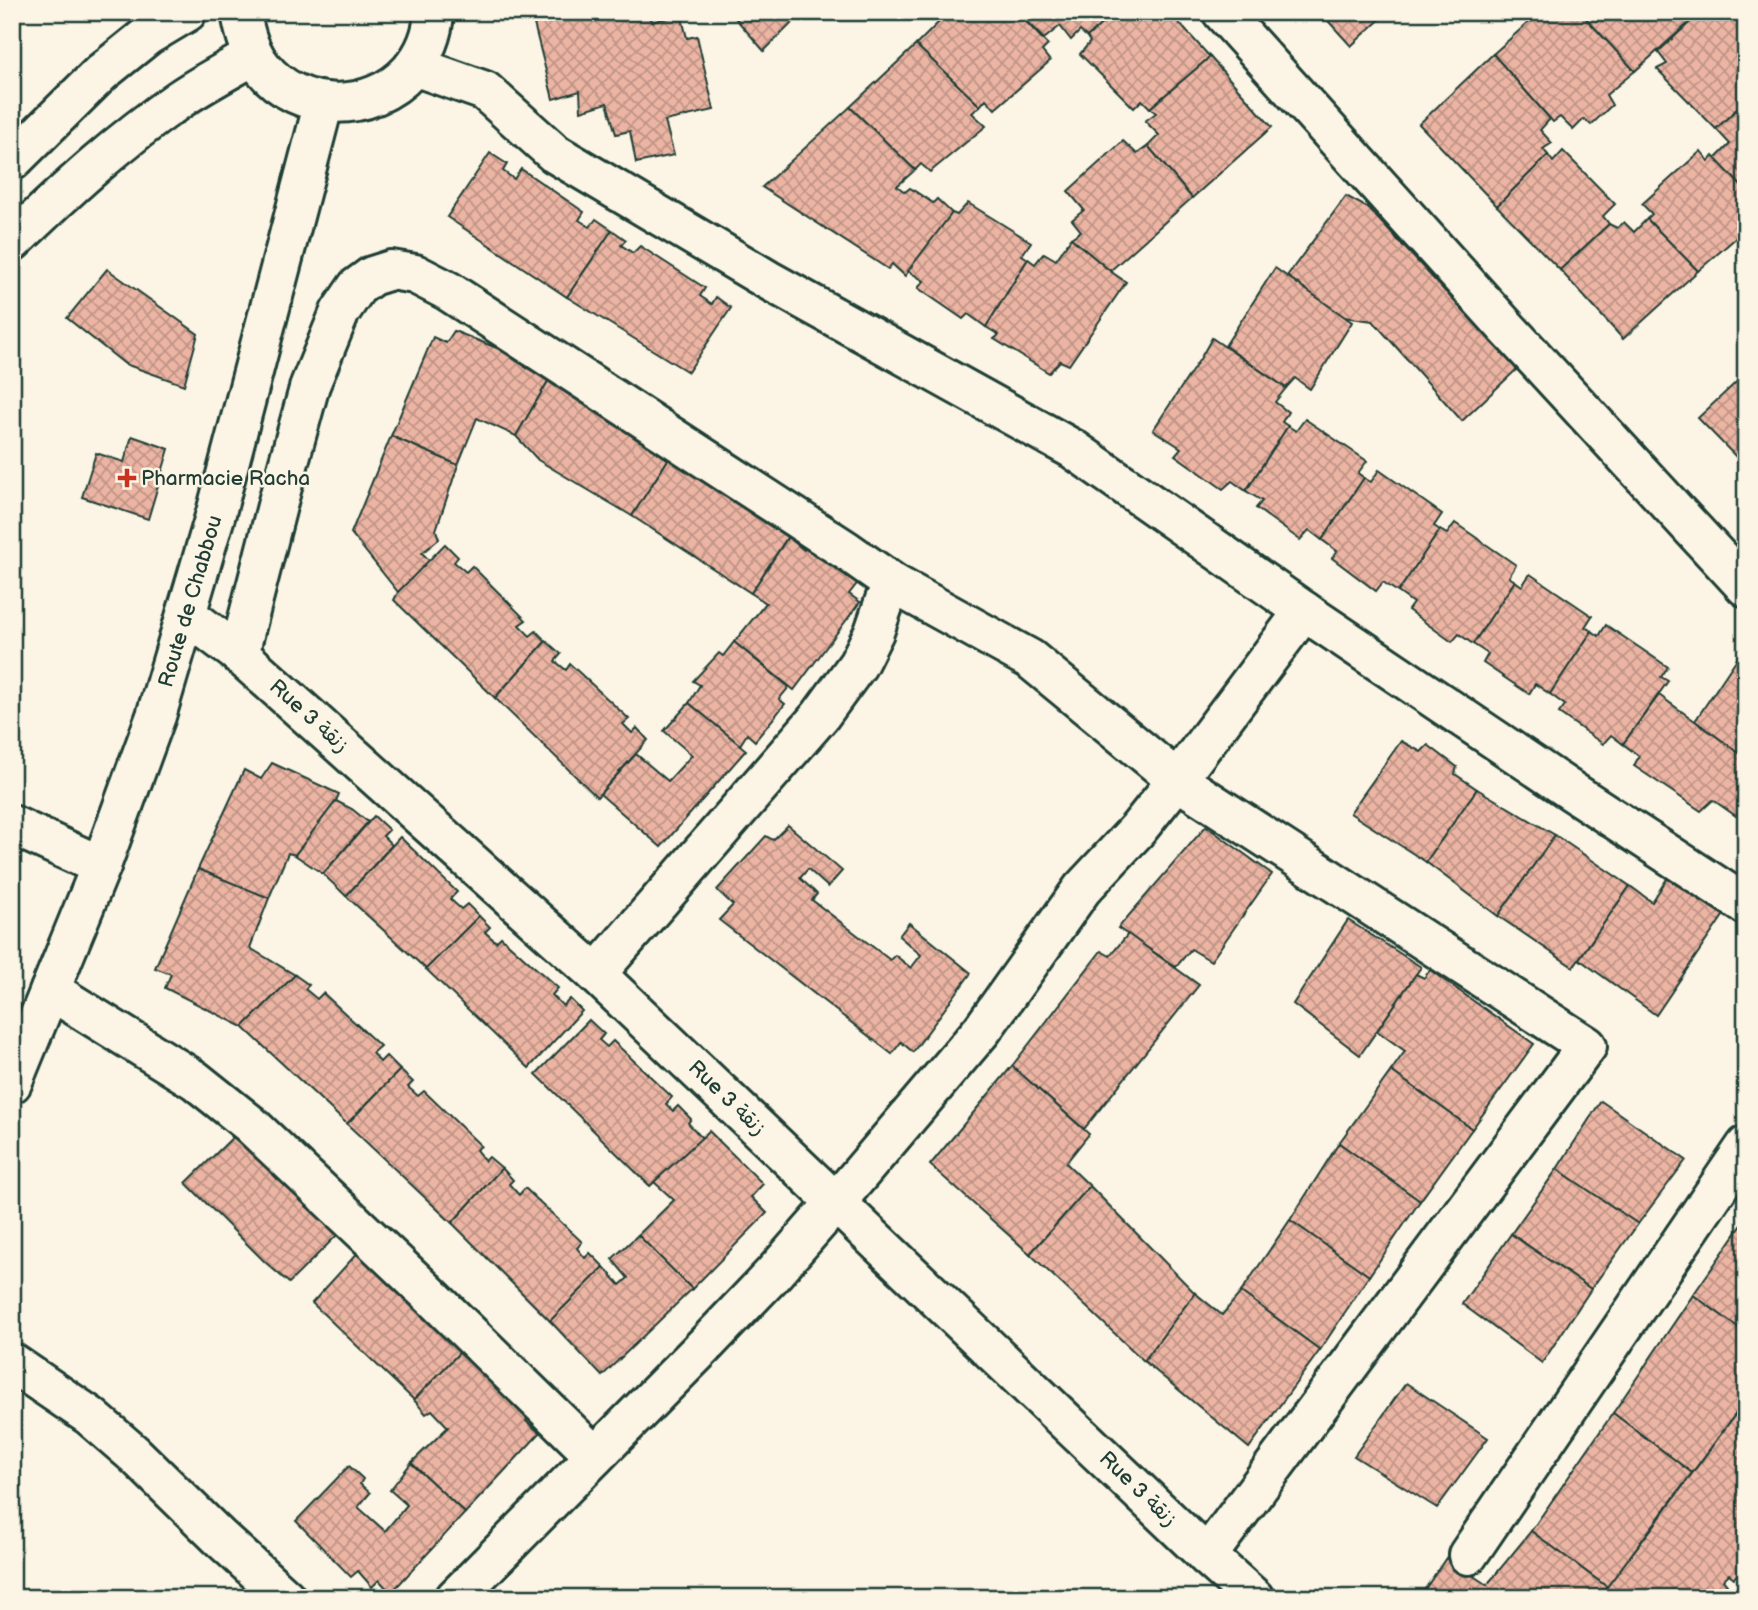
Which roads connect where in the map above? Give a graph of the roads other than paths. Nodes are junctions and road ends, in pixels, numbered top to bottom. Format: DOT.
graph roads {
  1 [pos="187,12"];
  2 [pos="241,12"];
  3 [pos="433,12"];
  4 [pos="1222,12"];
  5 [pos="254,55"];
  6 [pos="414,66"];
  7 [pos="324,102"];
  8 [pos="12,161"];
  9 [pos="12,242"];
  10 [pos="894,584"];
  11 [pos="1746,587"];
  12 [pos="1304,611"];
  13 [pos="187,615"];
  14 [pos="239,654"];
  15 [pos="1177,780"];
  16 [pos="12,825"];
  17 [pos="101,866"];
  18 [pos="1746,905"];
  19 [pos="596,974"];
  20 [pos="50,990"];
  21 [pos="12,1083"];
  22 [pos="1746,1146"];
  23 [pos="836,1202"];
  24 [pos="12,1363"];
  25 [pos="595,1456"];
  26 [pos="1468,1555"];
  27 [pos="1207,1556"];
  28 [pos="286,1598"];
  29 [pos="455,1598"];
  30 [pos="1254,1598"];
  1 -- 8 [label="street"];
  2 -- 5 [label="street"];
  3 -- 6 [label="street"];
  4 -- 11 [label="street"];
  5 -- 7 [label="street"];
  5 -- 9 [label="street"];
  6 -- 7 [label="street"];
  6 -- 12 [label="street"];
  7 -- 13 [label="street, Route de Chabbou"];
  10 -- 14 [label="street"];
  10 -- 15 [label="street"];
  10 -- 19 [label="street"];
  12 -- 15 [label="street"];
  12 -- 18 [label="street"];
  13 -- 14 [label="street, Rue 3 زنقة"];
  13 -- 17 [label="street, Route de Chabbou"];
  14 -- 19 [label="street, Rue 3 زنقة"];
  15 -- 23 [label="street"];
  15 -- 27 [label="street"];
  16 -- 17 [label="street"];
  17 -- 20 [label="street, Route de Chabbou"];
  19 -- 23 [label="street, Rue 3 زنقة"];
  20 -- 21 [label="street, Route de Chabbou"];
  20 -- 25 [label="street"];
  22 -- 26 [label="street"];
  23 -- 25 [label="street"];
  23 -- 27 [label="street, Rue 3 زنقة"];
  24 -- 28 [label="street"];
  25 -- 29 [label="street"];
  27 -- 30 [label="street, Rue 3 زنقة"];
}
